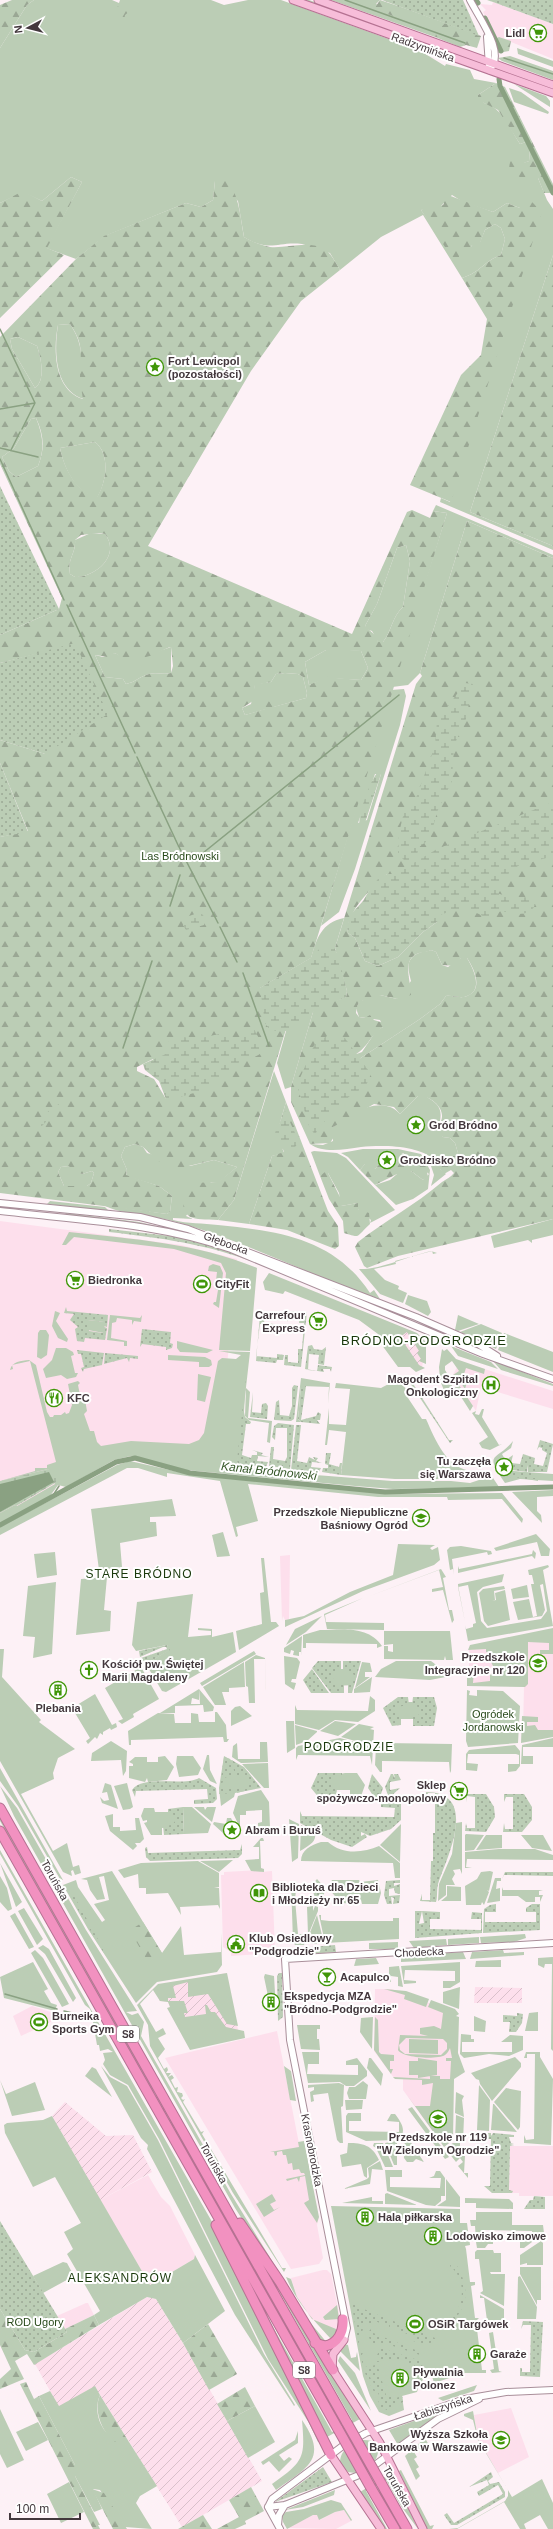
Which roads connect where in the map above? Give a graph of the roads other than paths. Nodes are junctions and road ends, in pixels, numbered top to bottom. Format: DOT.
graph roads {
  1 [pos="293,0"];
  2 [pos="318,0"];
  3 [pos="470,0"];
  4 [pos="485,30"];
  5 [pos="489,51"];
  6 [pos="478,58"];
  7 [pos="491,63"];
  8 [pos="489,70"];
  9 [pos="553,85"];
  10 [pos="553,93"];
  11 [pos="0,1203"];
  12 [pos="0,1211"];
  13 [pos="440,1332"];
  14 [pos="553,1379"];
  15 [pos="0,1808"];
  16 [pos="0,1830"];
  17 [pos="553,1943"];
  18 [pos="285,1959"];
  19 [pos="190,2167"];
  20 [pos="208,2178"];
  21 [pos="343,2319"];
  22 [pos="344,2340"];
  23 [pos="315,2343"];
  24 [pos="333,2370"];
  25 [pos="553,2390"];
  26 [pos="492,2394"];
  27 [pos="372,2431"];
  28 [pos="332,2455"];
  29 [pos="388,2458"];
  30 [pos="347,2481"];
  31 [pos="288,2504"];
  32 [pos="268,2507"];
  33 [pos="279,2527"];
  34 [pos="381,2529"];
  35 [pos="395,2529"];
  36 [pos="407,2529"];
  37 [pos="423,2529"];
  1 -- 8 [label="main road, Radzymińska"];
  2 -- 6 [label="main road, Radzymińska"];
  3 -- 4 [label="street"];
  4 -- 5 [label="street"];
  4 -- 7 [label="street"];
  5 -- 6 [label="street"];
  5 -- 7 [label="street"];
  6 -- 7 [label="main road, Radzymińska"];
  7 -- 8 [label="street"];
  7 -- 9 [label="main road, Radzymińska"];
  8 -- 10 [label="main road, Radzymińska"];
  11 -- 13 [label="street, Głębocka"];
  12 -- 13 [label="street, Głębocka"];
  13 -- 14 [label="street"];
  15 -- 20 [label="highway, Toruńska / S8"];
  16 -- 19 [label="highway, Toruńska / S8"];
  17 -- 18 [label="street, Chodecka"];
  18 -- 21 [label="street, Krasnobrodzka"];
  19 -- 28 [label="highway"];
  19 -- 35 [label="highway, Toruńska / S8, bridge"];
  20 -- 23 [label="highway"];
  20 -- 36 [label="highway, Toruńska / S8, bridge"];
  21 -- 22 [label="street, Krasnobrodzka"];
  21 -- 23 [label="highway"];
  22 -- 24 [label="main road"];
  23 -- 24 [label="highway"];
  24 -- 27 [label="main road"];
  25 -- 26 [label="street, Łabiszyńska"];
  26 -- 27 [label="street, Łabiszyńska"];
  26 -- 29 [label="street, Łabiszyńska"];
  27 -- 28 [label="street, Łabiszyńska"];
  27 -- 29 [label="main road, Toruńska"];
  28 -- 30 [label="main road"];
  28 -- 32 [label="street"];
  29 -- 30 [label="street, Łabiszyńska"];
  29 -- 37 [label="main road, Toruńska"];
  30 -- 31 [label="street"];
  30 -- 34 [label="main road"];
  31 -- 32 [label="street"];
  31 -- 33 [label="street"];
  32 -- 33 [label="street"];
}
